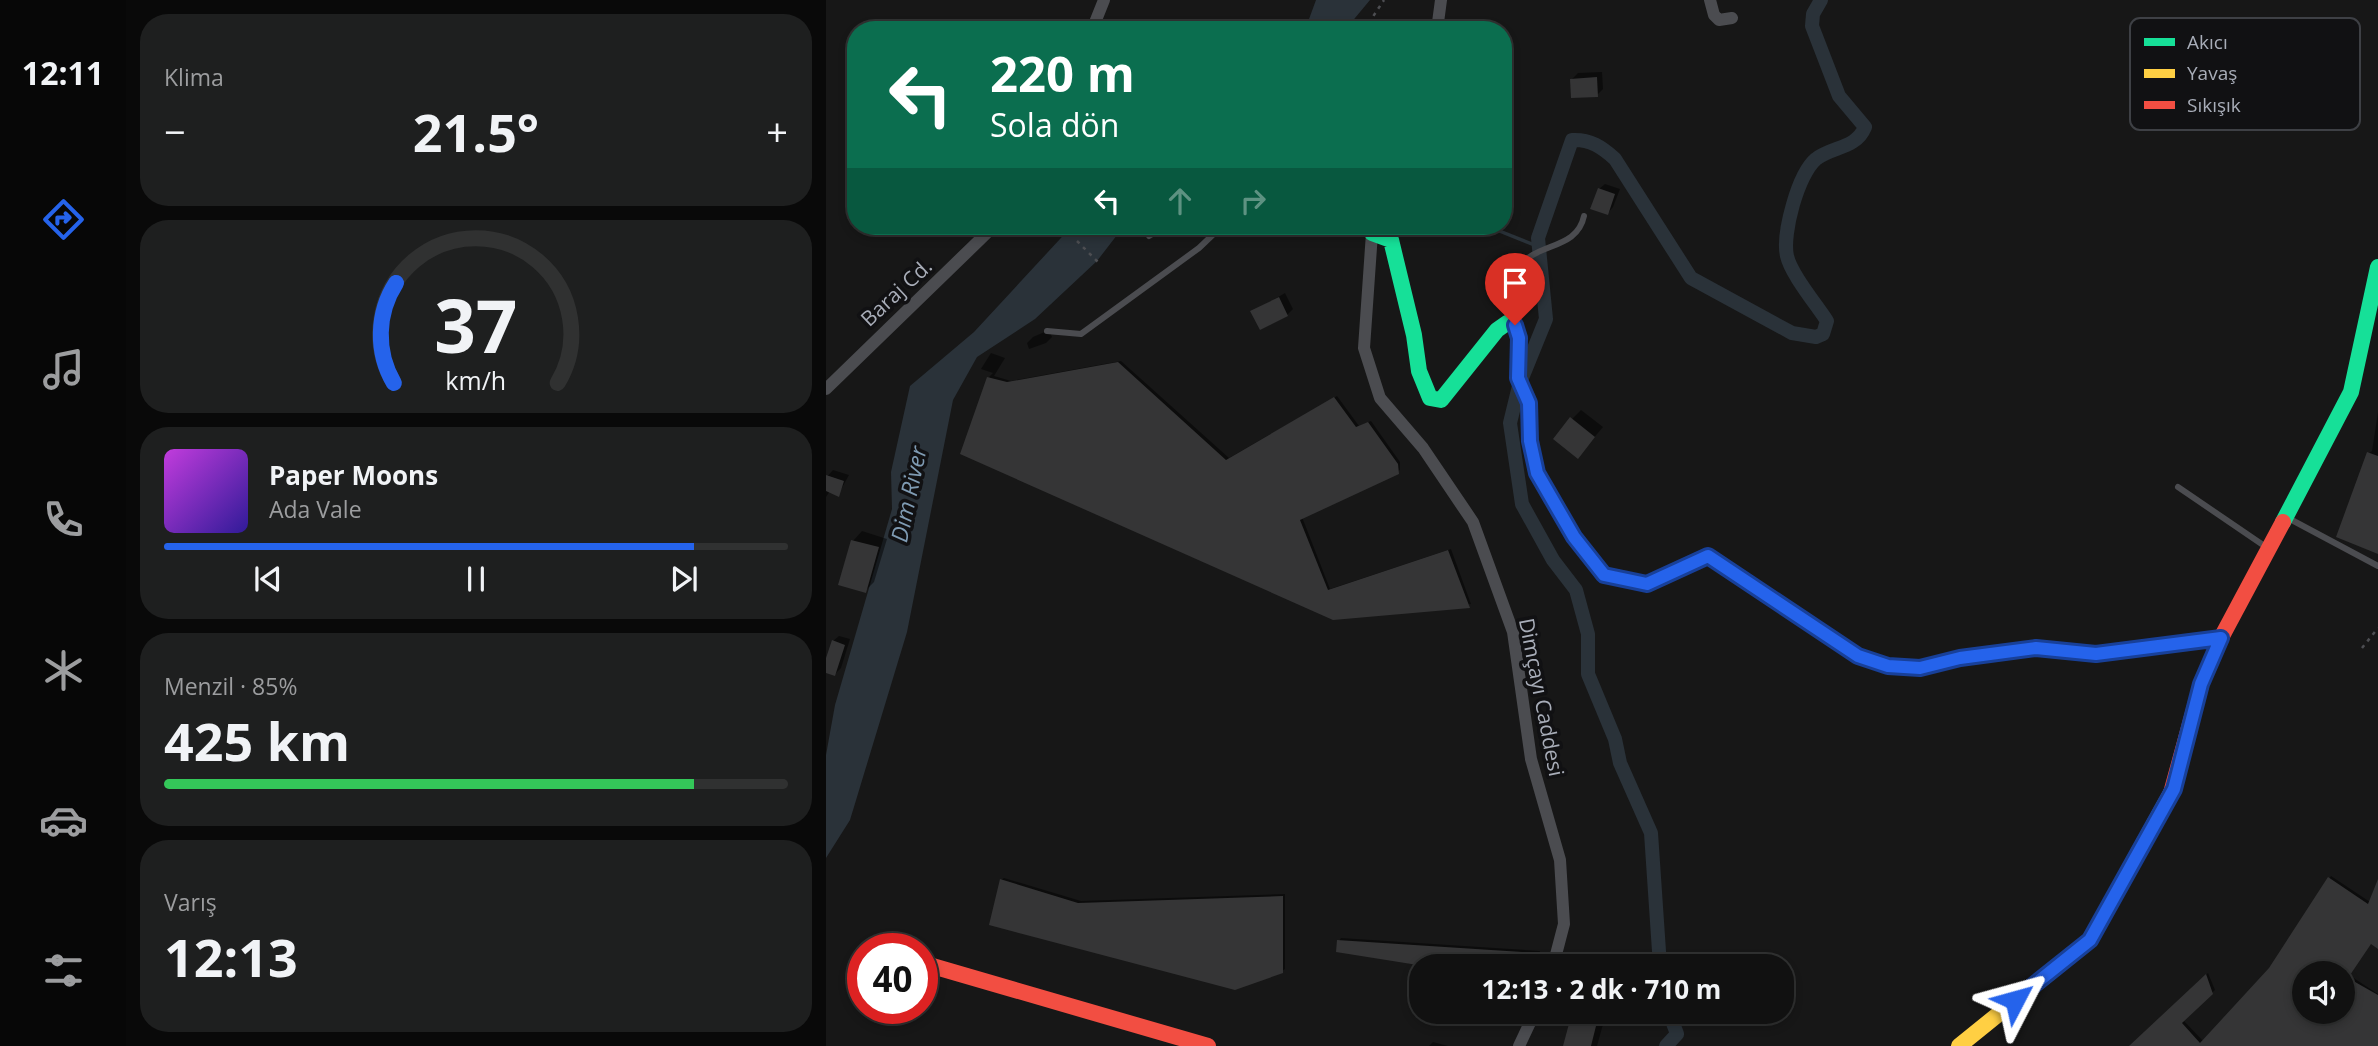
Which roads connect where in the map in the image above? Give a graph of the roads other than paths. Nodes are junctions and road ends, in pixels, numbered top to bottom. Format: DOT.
graph roads {
  1 [pos="1104,0"];
  2 [pos="1441,0"];
  3 [pos="1710,0"];
  4 [pos="1732,18"];
  5 [pos="1096,21"];
  6 [pos="1438,21"];
  7 [pos="1584,216"];
  8 [pos="984,235"];
  9 [pos="1213,235"];
  10 [pos="1366,235"];
  11 [pos="1380,235"];
  12 [pos="2378,267"];
  13 [pos="1515,325"];
  14 [pos="1046,331"];
  15 [pos="826,389"];
  16 [pos="2178,487"];
  17 [pos="2286,517"];
  18 [pos="2269,550"];
  19 [pos="2378,566"];
  20 [pos="2221,638"];
  21 [pos="1556,954"];
  22 [pos="938,968"];
  23 [pos="1529,1024"];
  24 [pos="1208,1046"];
  25 [pos="1519,1046"];
  26 [pos="1959,1046"];
  1 -- 5 [label="street"];
  2 -- 6 [label="street"];
  3 -- 4 [label="street"];
  7 -- 13 [label="lane"];
  8 -- 15 [label="street, Baraj Cd."];
  9 -- 14 [label="lane"];
  10 -- 21 [label="street, Dimçayı Caddesi"];
  11 -- 13 [label="street"];
  12 -- 17 [label="street"];
  13 -- 20 [label="street"];
  16 -- 18 [label="lane"];
  17 -- 18 [label="street"];
  17 -- 19 [label="lane"];
  18 -- 20 [label="street"];
  20 -- 26 [label="street"];
  22 -- 24 [label="street"];
  23 -- 25 [label="street"];
}
